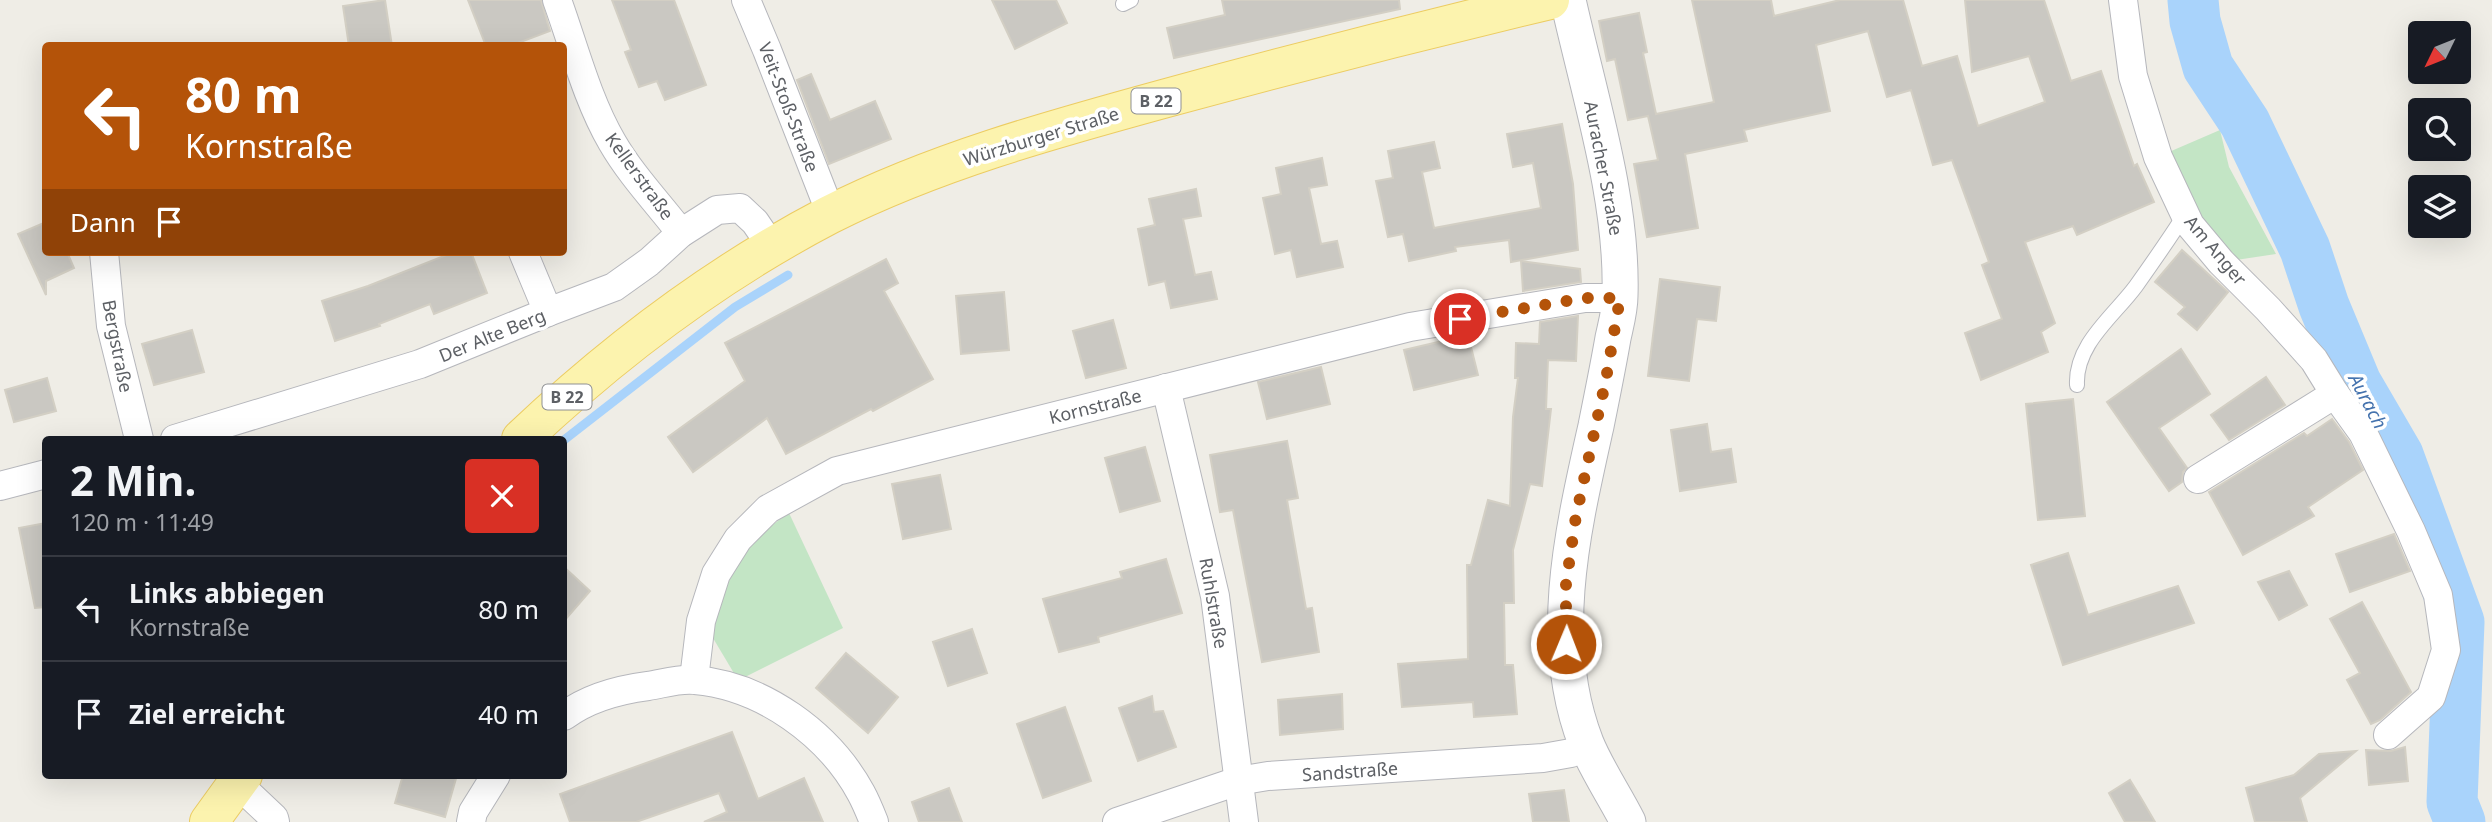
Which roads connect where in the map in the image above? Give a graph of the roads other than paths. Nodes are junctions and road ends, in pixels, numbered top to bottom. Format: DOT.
graph roads {
  1 [pos="557,0"];
  2 [pos="746,0"];
  3 [pos="1550,0"];
  4 [pos="1568,0"];
  5 [pos="2123,0"];
  6 [pos="831,214"];
  7 [pos="2185,214"];
  8 [pos="681,233"];
  9 [pos="772,247"];
  10 [pos="104,256"];
  11 [pos="525,256"];
  12 [pos="1620,298"];
  13 [pos="548,312"];
  14 [pos="2077,385"];
  15 [pos="1166,388"];
  16 [pos="2335,394"];
  17 [pos="138,436"];
  18 [pos="185,436"];
  19 [pos="524,436"];
  20 [pos="42,475"];
  21 [pos="2198,479"];
  22 [pos="0,486"];
  23 [pos="694,679"];
  24 [pos="567,714"];
  25 [pos="2388,735"];
  26 [pos="1587,744"];
  27 [pos="240,779"];
  28 [pos="494,779"];
  29 [pos="1238,781"];
  30 [pos="209,822"];
  31 [pos="275,822"];
  32 [pos="471,822"];
  33 [pos="874,822"];
  34 [pos="1117,822"];
  35 [pos="1244,822"];
  36 [pos="1629,822"];
  1 -- 8 [label="street, Kellerstraße"];
  2 -- 6 [label="street, Veit-Stoß-Straße"];
  3 -- 6 [label="main road, Würzburger Straße / B 22"];
  4 -- 12 [label="street, Auracher Straße"];
  5 -- 7 [label="street, Am Anger"];
  6 -- 9 [label="main road, Würzburger Straße / B 22"];
  7 -- 14 [label="lane"];
  7 -- 16 [label="street, Am Anger"];
  8 -- 9 [label="street, Der Alte Berg"];
  8 -- 13 [label="street, Der Alte Berg"];
  9 -- 19 [label="main road, Würzburger Straße / B 22"];
  10 -- 17 [label="street, Bergstraße"];
  11 -- 13 [label="street"];
  12 -- 15 [label="street, Kornstraße"];
  12 -- 26 [label="street, Auracher Straße"];
  13 -- 18 [label="street, Der Alte Berg"];
  15 -- 23 [label="street, Kornstraße"];
  15 -- 29 [label="street, Ruhlstraße"];
  16 -- 21 [label="street"];
  16 -- 25 [label="street, Am Anger"];
  20 -- 22 [label="street"];
  23 -- 24 [label="street"];
  23 -- 33 [label="street"];
  26 -- 29 [label="street, Sandstraße"];
  26 -- 36 [label="street, Auracher Straße"];
  27 -- 30 [label="main road"];
  27 -- 31 [label="street"];
  28 -- 32 [label="street"];
  29 -- 34 [label="street, Sandstraße"];
  29 -- 35 [label="street, Ruhlstraße"];
}
